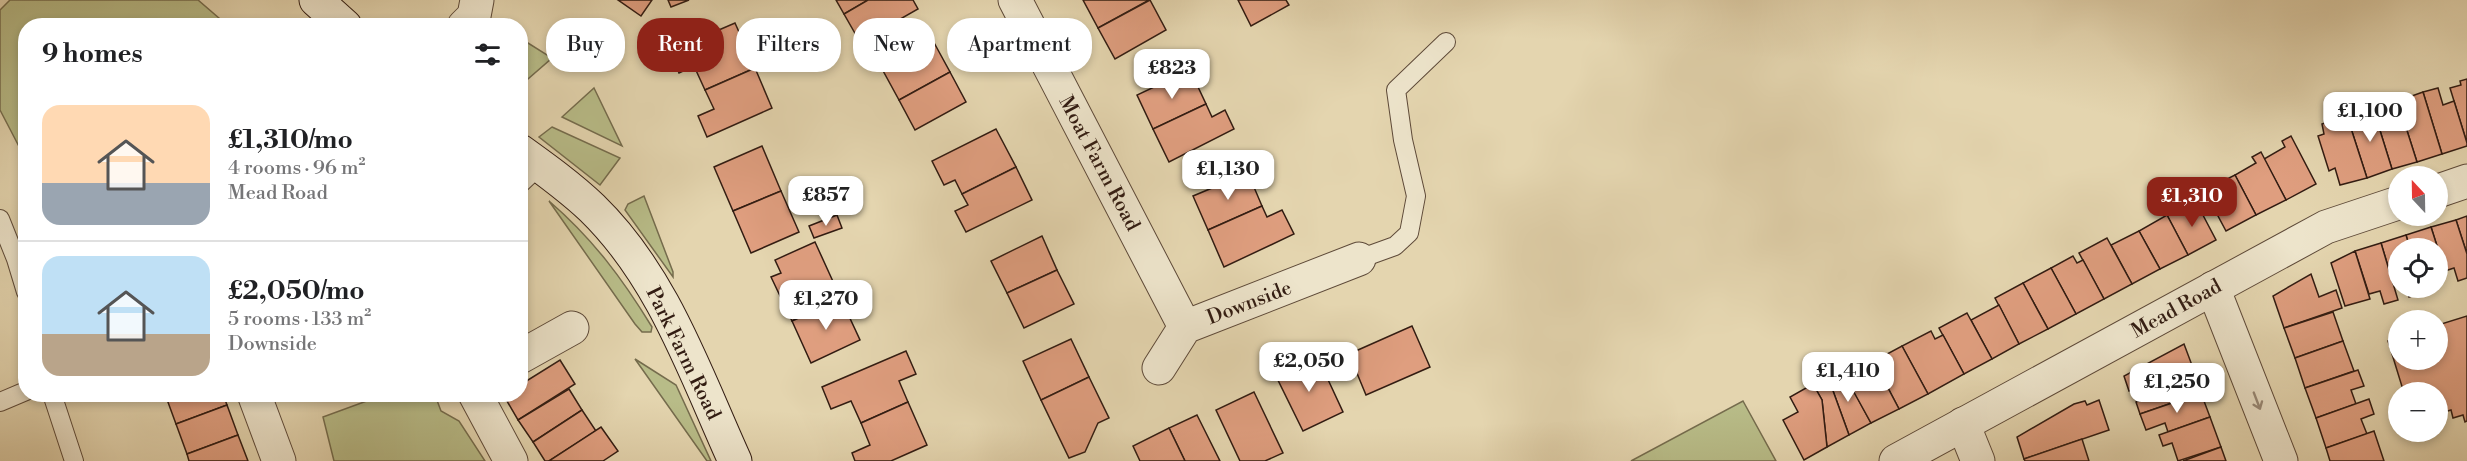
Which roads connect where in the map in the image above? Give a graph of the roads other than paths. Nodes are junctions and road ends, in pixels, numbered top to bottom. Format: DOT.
graph roads {
  1 [pos="316,0"];
  2 [pos="477,0"];
  3 [pos="1015,0"];
  4 [pos="336,18"];
  5 [pos="472,18"];
  6 [pos="1446,42"];
  7 [pos="528,168"];
  8 [pos="2467,182"];
  9 [pos="2448,188"];
  10 [pos="2388,206"];
  11 [pos="0,219"];
  12 [pos="1359,259"];
  13 [pos="18,266"];
  14 [pos="2213,288"];
  15 [pos="1185,327"];
  16 [pos="572,328"];
  17 [pos="528,353"];
  18 [pos="1159,368"];
  19 [pos="18,394"];
  20 [pos="0,402"];
  21 [pos="55,402"];
  22 [pos="257,402"];
  23 [pos="479,402"];
  24 [pos="1963,424"];
  25 [pos="74,461"];
  26 [pos="279,461"];
  27 [pos="511,461"];
  28 [pos="735,461"];
  29 [pos="1896,461"];
  30 [pos="1978,461"];
  31 [pos="2281,461"];
  1 -- 4 [label="street"];
  2 -- 5 [label="street"];
  3 -- 15 [label="street, Moat Farm Road"];
  6 -- 12 [label="lane"];
  7 -- 28 [label="street, Park Farm Road"];
  8 -- 9 [label="street"];
  10 -- 14 [label="street, Mead Road"];
  11 -- 13 [label="lane"];
  12 -- 15 [label="street, Downside"];
  14 -- 24 [label="street, Mead Road"];
  14 -- 31 [label="street, one-way"];
  15 -- 18 [label="street, Downside"];
  16 -- 17 [label="street"];
  19 -- 20 [label="lane"];
  21 -- 25 [label="lane"];
  22 -- 26 [label="street"];
  23 -- 27 [label="street"];
  24 -- 29 [label="street, Mead Road"];
  24 -- 30 [label="street"];
}
